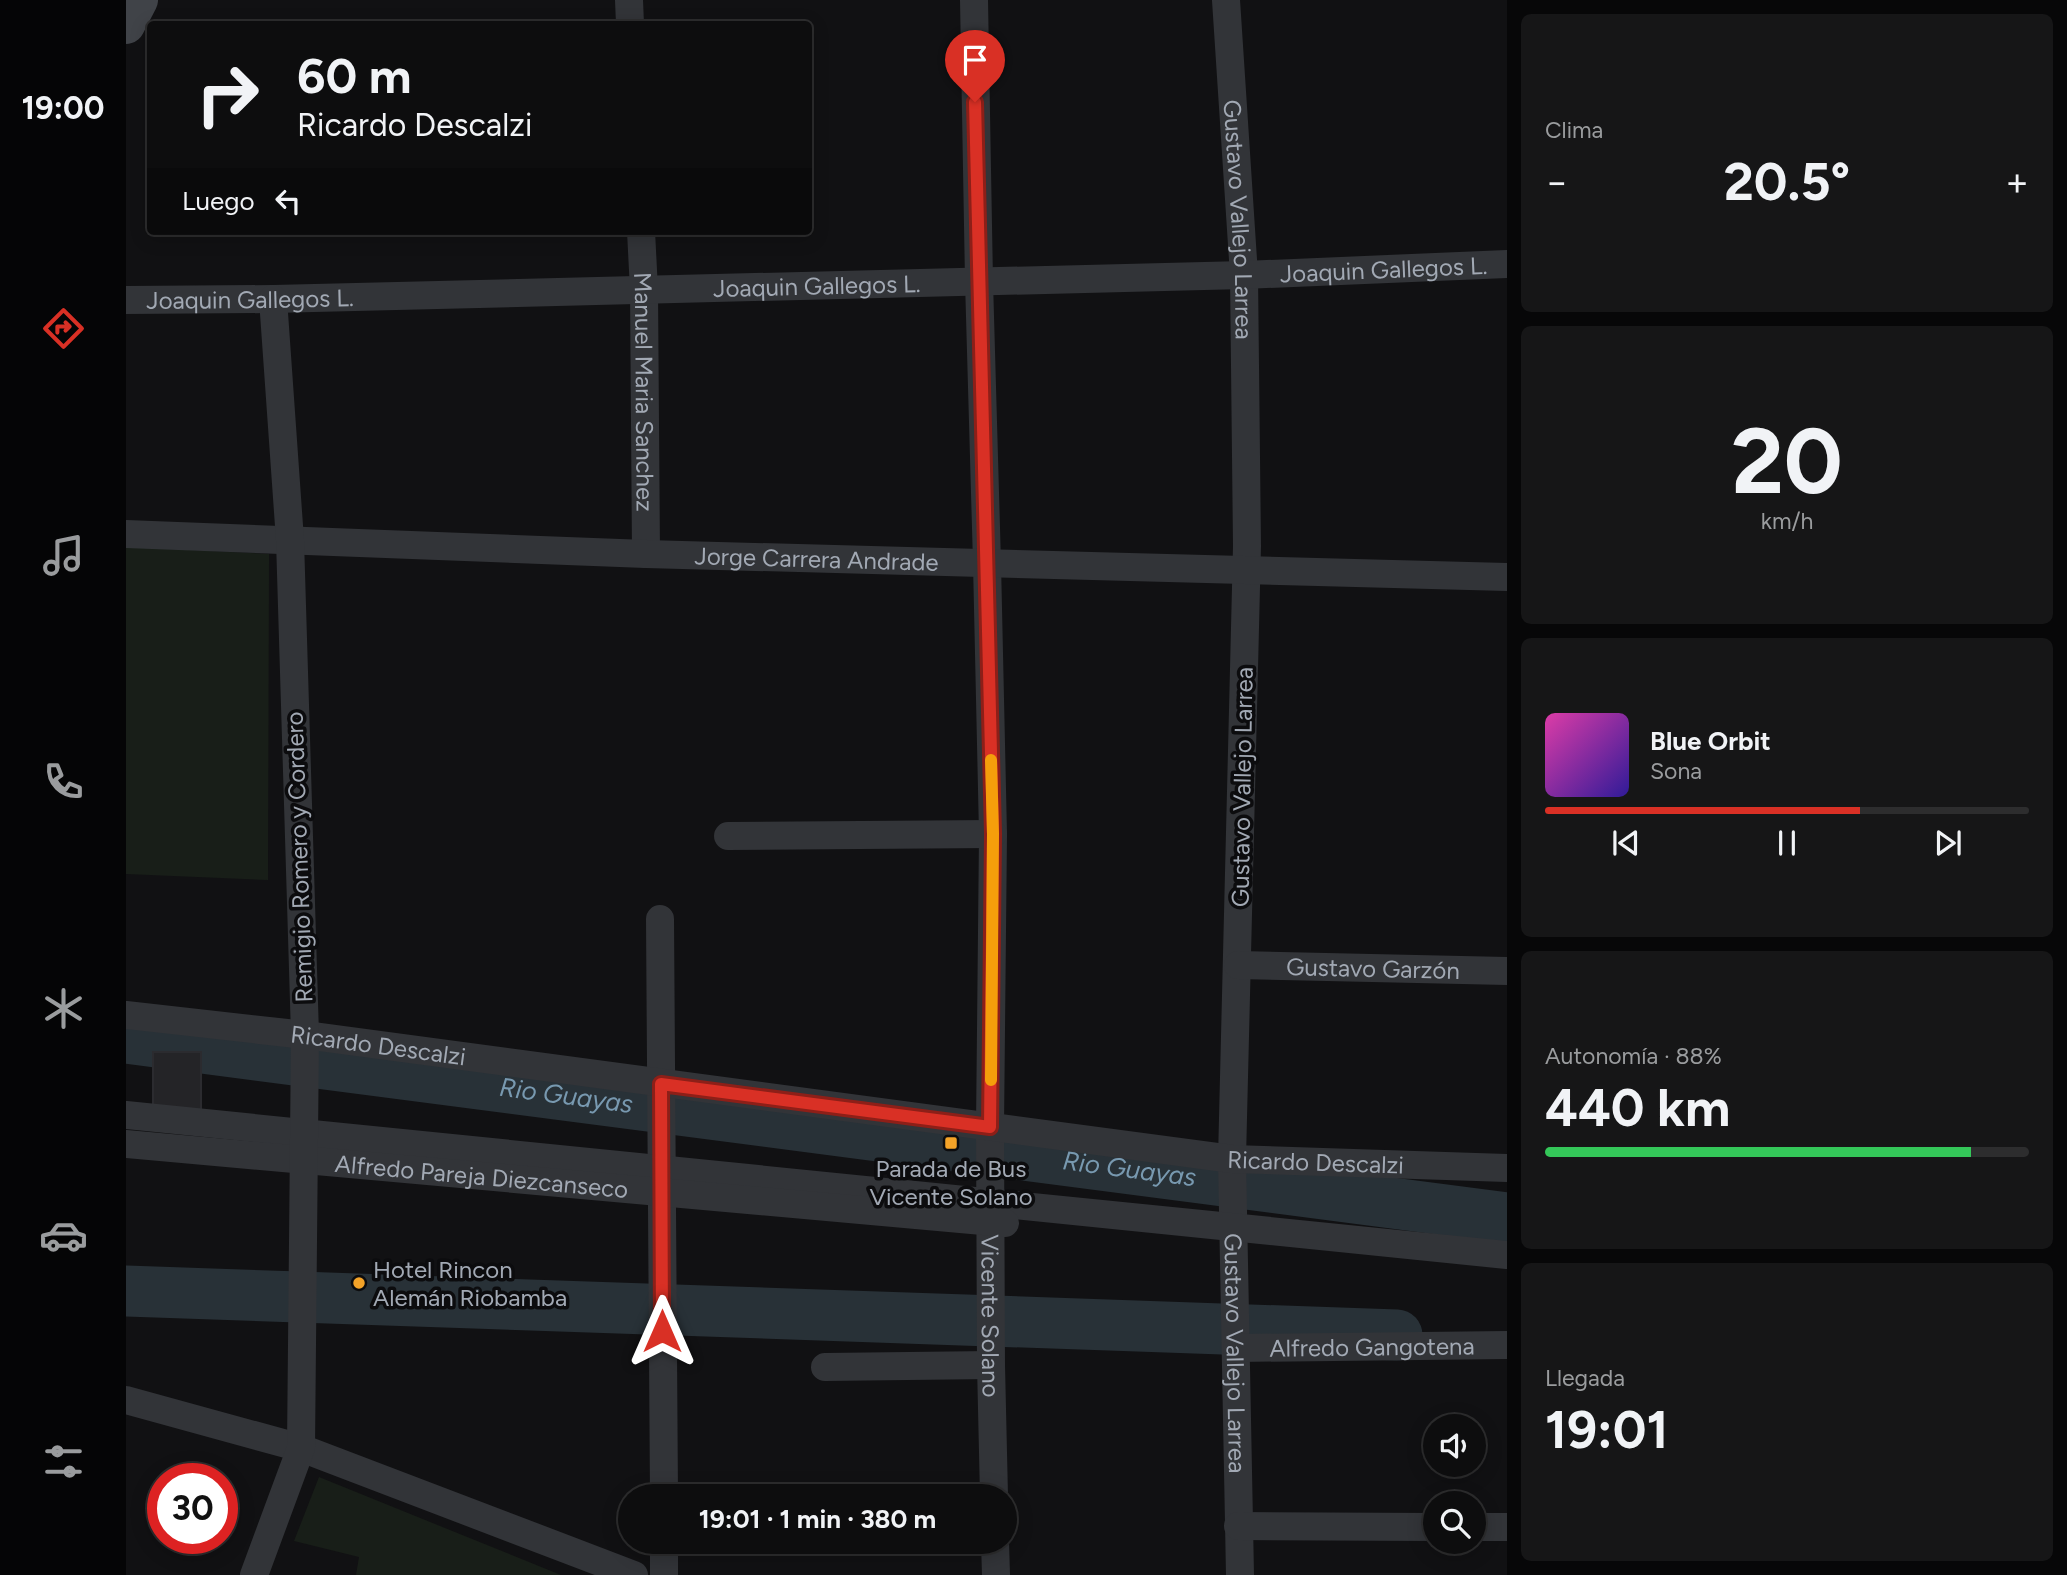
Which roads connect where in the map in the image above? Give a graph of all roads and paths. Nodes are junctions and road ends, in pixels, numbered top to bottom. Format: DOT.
graph roads {
  1 [pos="139,0"];
  2 [pos="629,0"];
  3 [pos="974,0"];
  4 [pos="1226,0"];
  5 [pos="630,21"];
  6 [pos="126,25"];
  7 [pos="641,235"];
  8 [pos="1507,264"];
  9 [pos="1244,275"];
  10 [pos="979,281"];
  11 [pos="644,290"];
  12 [pos="272,299"];
  13 [pos="126,300"];
  14 [pos="126,534"];
  15 [pos="290,540"];
  16 [pos="646,554"];
  17 [pos="987,563"];
  18 [pos="1247,569"];
  19 [pos="1507,577"];
  20 [pos="993,834"];
  21 [pos="728,836"];
  22 [pos="660,919"];
  23 [pos="1238,965"];
  24 [pos="1507,971"];
  25 [pos="126,1015"];
  26 [pos="305,1035"];
  27 [pos="661,1084"];
  28 [pos="126,1115"];
  29 [pos="990,1127"];
  30 [pos="126,1144"];
  31 [pos="1232,1159"];
  32 [pos="1507,1168"];
  33 [pos="1507,1255"];
  34 [pos="1507,1269"];
  35 [pos="1507,1345"];
  36 [pos="1237,1348"];
  37 [pos="991,1365"];
  38 [pos="825,1367"];
  39 [pos="126,1400"];
  40 [pos="301,1448"];
  41 [pos="664,1484"];
  42 [pos="994,1484"];
  43 [pos="1238,1526"];
  44 [pos="1423,1527"];
  45 [pos="1486,1527"];
  46 [pos="1507,1527"];
  47 [pos="664,1554"];
  48 [pos="995,1554"];
  49 [pos="254,1575"];
  50 [pos="634,1575"];
  51 [pos="664,1575"];
  52 [pos="996,1575"];
  53 [pos="1240,1575"];
  1 -- 6 [label="main road"];
  2 -- 5 [label="street"];
  3 -- 10 [label="street, Vicente Solano"];
  4 -- 9 [label="street, Gustavo Vallejo Larrea"];
  7 -- 11 [label="street, Manuel Maria Sanchez"];
  8 -- 9 [label="street, Joaquin Gallegos L."];
  9 -- 10 [label="street, Joaquin Gallegos L."];
  9 -- 18 [label="street, Gustavo Vallejo Larrea"];
  10 -- 11 [label="street, Joaquin Gallegos L."];
  10 -- 17 [label="street, Vicente Solano"];
  11 -- 12 [label="street, Joaquin Gallegos L."];
  11 -- 16 [label="street, Manuel Maria Sanchez"];
  12 -- 13 [label="street, Joaquin Gallegos L."];
  12 -- 15 [label="street, Remigio Romero y Cordero"];
  14 -- 15 [label="street, Jorge Carrera Andrade"];
  15 -- 16 [label="street, Jorge Carrera Andrade"];
  15 -- 26 [label="street, Remigio Romero y Cordero"];
  16 -- 17 [label="street, Jorge Carrera Andrade"];
  17 -- 18 [label="street, Jorge Carrera Andrade"];
  17 -- 20 [label="street, Vicente Solano"];
  18 -- 19 [label="street, Jorge Carrera Andrade"];
  18 -- 23 [label="street, Gustavo Vallejo Larrea"];
  20 -- 21 [label="street"];
  20 -- 29 [label="street, Vicente Solano"];
  22 -- 27 [label="street"];
  23 -- 24 [label="street, Gustavo Garzón"];
  23 -- 31 [label="street, Gustavo Vallejo Larrea"];
  25 -- 26 [label="street, Ricardo Descalzi"];
  26 -- 27 [label="street, Ricardo Descalzi"];
  26 -- 40 [label="street, Remigio Romero y Cordero"];
  27 -- 29 [label="street, Ricardo Descalzi"];
  27 -- 41 [label="street"];
  28 -- 33 [label="street"];
  29 -- 31 [label="street, Ricardo Descalzi"];
  29 -- 37 [label="street, Vicente Solano"];
  30 -- 34 [label="street, Alfredo Pareja Diezcanseco"];
  31 -- 32 [label="street, Ricardo Descalzi"];
  31 -- 36 [label="street, Gustavo Vallejo Larrea"];
  35 -- 36 [label="street, Alfredo Gangotena"];
  36 -- 43 [label="street, Gustavo Vallejo Larrea"];
  37 -- 38 [label="street"];
  37 -- 42 [label="street, Vicente Solano"];
  39 -- 40 [label="street"];
  40 -- 49 [label="street, Remigio Romero y Cordero"];
  40 -- 50 [label="street"];
  43 -- 44 [label="street"];
  43 -- 53 [label="street, Gustavo Vallejo Larrea"];
  45 -- 46 [label="street"];
  47 -- 51 [label="street"];
  48 -- 52 [label="street"];
}
